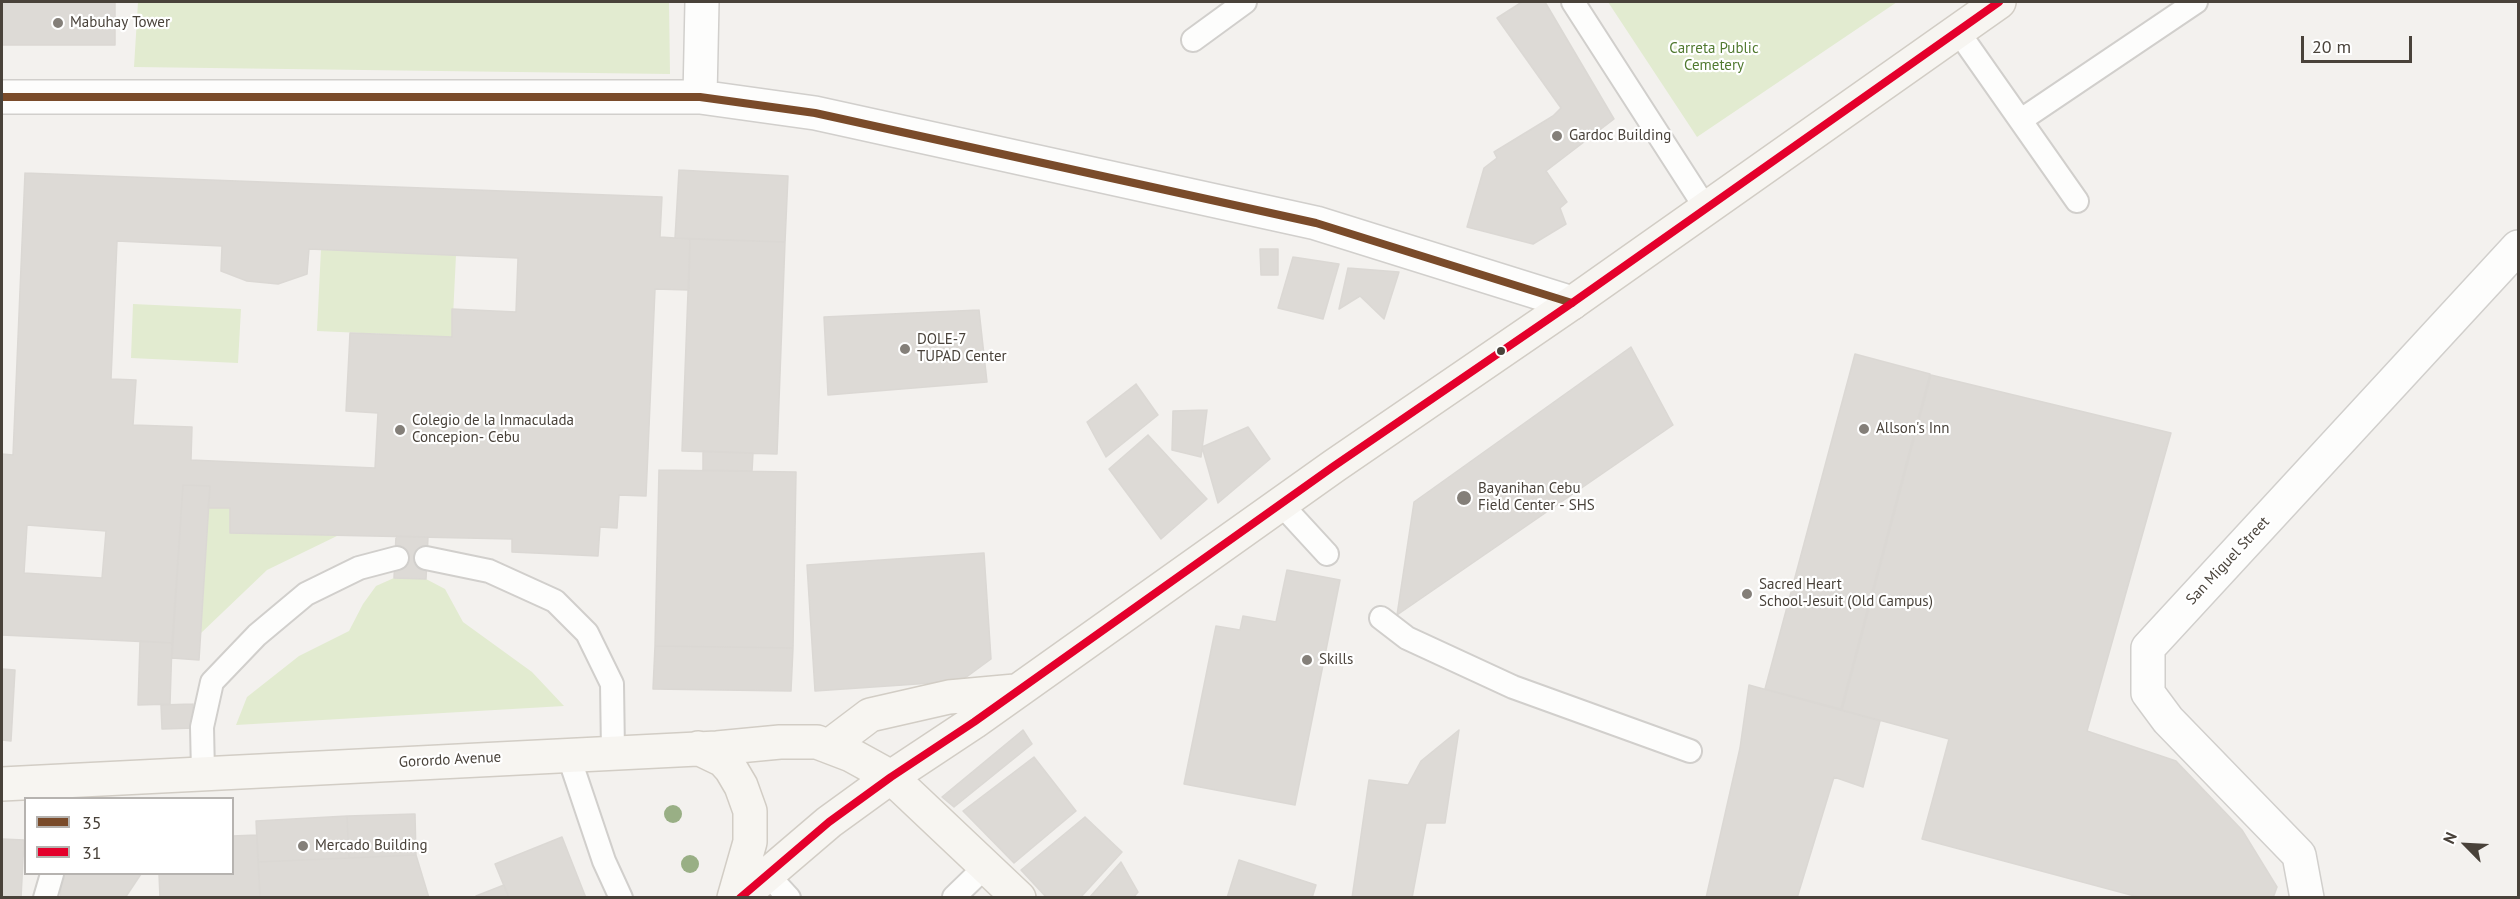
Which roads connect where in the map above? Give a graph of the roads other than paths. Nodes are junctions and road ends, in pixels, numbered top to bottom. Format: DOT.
graph roads {
  1 [pos="702,2"];
  2 [pos="1245,2"];
  3 [pos="1573,2"];
  4 [pos="1999,2"];
  5 [pos="2196,2"];
  6 [pos="1957,30"];
  7 [pos="1193,40"];
  8 [pos="2,97"];
  9 [pos="700,97"];
  10 [pos="2021,120"];
  11 [pos="2077,201"];
  12 [pos="1705,207"];
  13 [pos="2518,247"];
  14 [pos="1572,303"];
  15 [pos="1281,504"];
  16 [pos="1327,554"];
  17 [pos="397,558"];
  18 [pos="426,558"];
  19 [pos="1381,618"];
  20 [pos="1015,691"];
  21 [pos="829,746"];
  22 [pos="698,748"];
  23 [pos="1690,750"];
  24 [pos="613,752"];
  25 [pos="568,754"];
  26 [pos="203,773"];
  27 [pos="891,777"];
  28 [pos="2,784"];
  29 [pos="62,789"];
  30 [pos="986,866"];
  31 [pos="766,873"];
  32 [pos="51,875"];
  33 [pos="45,897"];
  34 [pos="621,897"];
  35 [pos="734,897"];
  36 [pos="740,897"];
  37 [pos="789,897"];
  38 [pos="954,897"];
  39 [pos="1019,897"];
  40 [pos="2307,897"];
  1 -- 9 [label="street"];
  2 -- 7 [label="lane"];
  3 -- 12 [label="lane"];
  4 -- 6 [label="main road"];
  5 -- 10 [label="lane"];
  6 -- 10 [label="lane"];
  6 -- 12 [label="main road"];
  8 -- 9 [label="street"];
  9 -- 14 [label="street"];
  10 -- 11 [label="lane"];
  12 -- 14 [label="main road"];
  13 -- 40 [label="street, San Miguel Street"];
  14 -- 15 [label="main road"];
  15 -- 16 [label="lane"];
  15 -- 20 [label="main road"];
  17 -- 26 [label="lane"];
  18 -- 24 [label="lane"];
  19 -- 23 [label="lane"];
  20 -- 21 [label="main road"];
  20 -- 27 [label="main road"];
  21 -- 22 [label="main road, Gorordo Avenue"];
  21 -- 27 [label="main road, Gorordo Avenue"];
  22 -- 24 [label="main road, Gorordo Avenue"];
  22 -- 35 [label="main road"];
  24 -- 25 [label="main road, Gorordo Avenue"];
  25 -- 26 [label="main road, Gorordo Avenue"];
  25 -- 34 [label="lane"];
  26 -- 29 [label="main road, Gorordo Avenue"];
  27 -- 30 [label="main road, Gorordo Avenue"];
  27 -- 31 [label="main road"];
  28 -- 29 [label="main road, Gorordo Avenue"];
  30 -- 38 [label="lane"];
  30 -- 39 [label="main road, Gorordo Avenue"];
  31 -- 36 [label="main road"];
  31 -- 37 [label="lane"];
  32 -- 33 [label="lane"];
}
